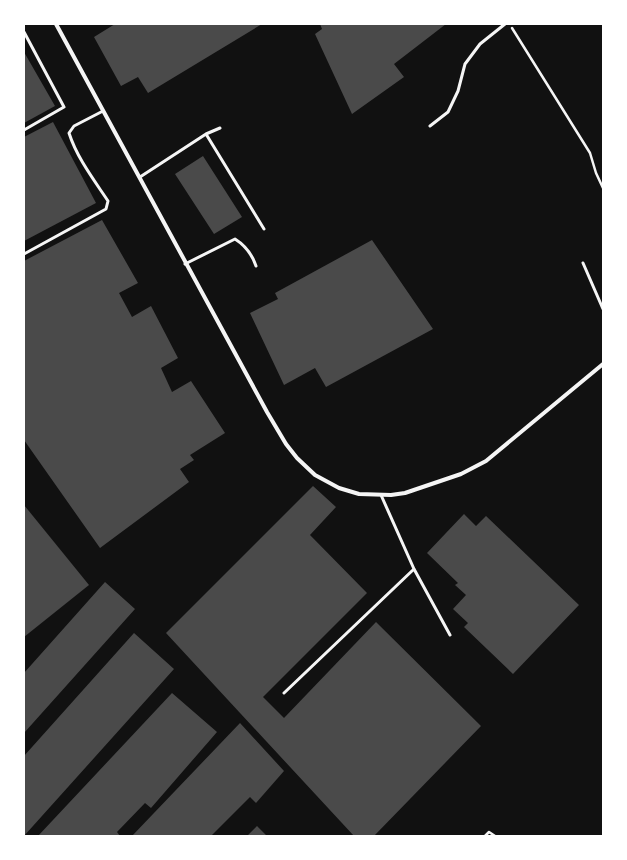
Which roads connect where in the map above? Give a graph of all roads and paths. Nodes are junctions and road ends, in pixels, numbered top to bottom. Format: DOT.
graph roads {
  1 [pos="56,24"];
  2 [pos="505,24"];
  3 [pos="510,24"];
  4 [pos="24,32"];
  5 [pos="103,111"];
  6 [pos="430,126"];
  7 [pos="220,128"];
  8 [pos="24,130"];
  9 [pos="206,134"];
  10 [pos="140,177"];
  11 [pos="603,188"];
  12 [pos="264,229"];
  13 [pos="24,254"];
  14 [pos="583,263"];
  15 [pos="185,264"];
  16 [pos="256,266"];
  17 [pos="603,309"];
  18 [pos="603,364"];
  19 [pos="381,495"];
  20 [pos="414,569"];
  21 [pos="450,635"];
  22 [pos="284,693"];
  23 [pos="485,836"];
  24 [pos="496,836"];
  1 -- 5 [label="street"];
  2 -- 6 [label="lane"];
  3 -- 11 [label="path"];
  4 -- 8 [label="lane"];
  5 -- 10 [label="street"];
  5 -- 13 [label="lane"];
  7 -- 9 [label="lane"];
  9 -- 10 [label="lane"];
  9 -- 12 [label="lane"];
  10 -- 15 [label="street"];
  14 -- 17 [label="lane"];
  15 -- 16 [label="lane"];
  15 -- 19 [label="street"];
  18 -- 19 [label="street"];
  19 -- 20 [label="lane"];
  20 -- 21 [label="lane"];
  20 -- 22 [label="lane"];
  23 -- 24 [label="path"];
}
